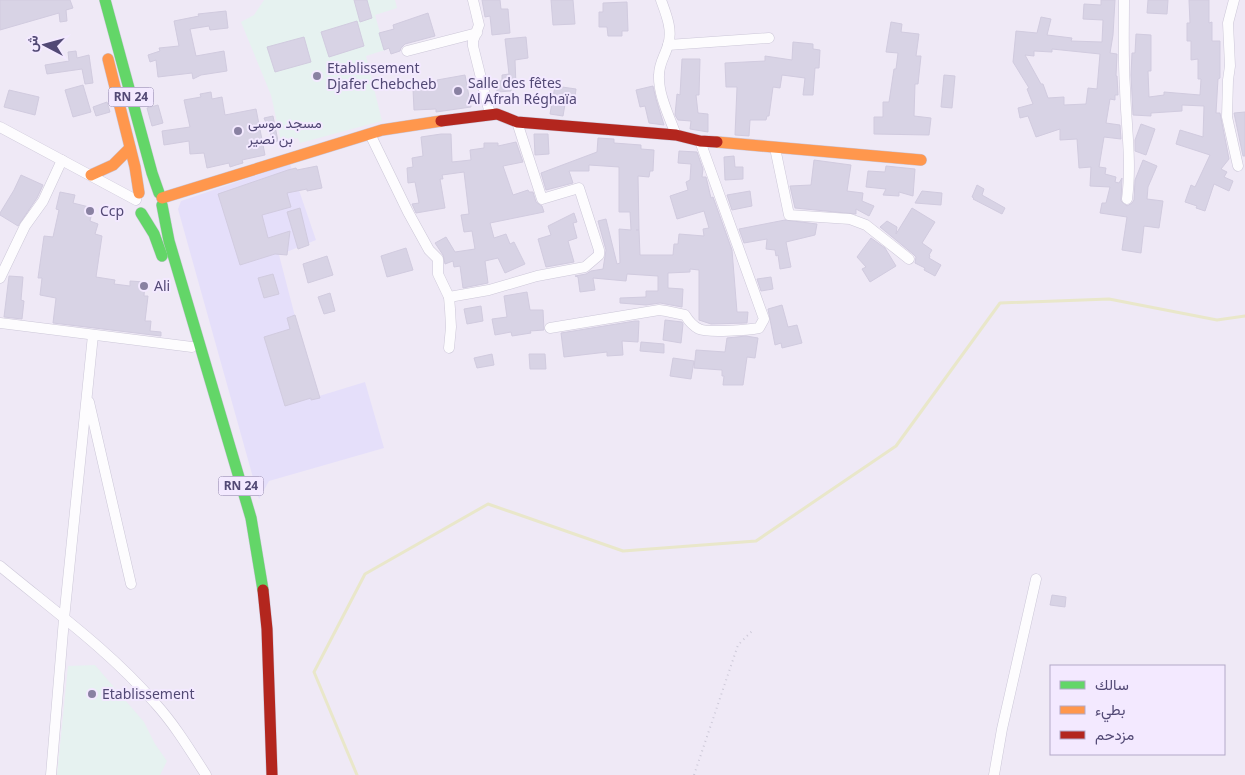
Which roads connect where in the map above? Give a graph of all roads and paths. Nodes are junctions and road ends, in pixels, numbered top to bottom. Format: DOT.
graph roads {
  1 [pos="105,0"];
  2 [pos="473,0"];
  3 [pos="660,0"];
  4 [pos="1124,0"];
  5 [pos="1234,0"];
  6 [pos="477,33"];
  7 [pos="769,38"];
  8 [pos="668,45"];
  9 [pos="104,46"];
  10 [pos="407,51"];
  11 [pos="490,114"];
  12 [pos="517,122"];
  13 [pos="0,127"];
  14 [pos="370,134"];
  15 [pos="676,134"];
  16 [pos="700,141"];
  17 [pos="130,148"];
  18 [pos="775,148"];
  19 [pos="62,160"];
  20 [pos="920,160"];
  21 [pos="1238,166"];
  22 [pos="91,176"];
  23 [pos="138,196"];
  24 [pos="161,199"];
  25 [pos="1126,199"];
  26 [pos="141,213"];
  27 [pos="909,259"];
  28 [pos="0,278"];
  29 [pos="449,297"];
  30 [pos="0,323"];
  31 [pos="550,328"];
  32 [pos="93,335"];
  33 [pos="192,347"];
  34 [pos="449,348"];
  35 [pos="87,394"];
  36 [pos="0,566"];
  37 [pos="1036,579"];
  38 [pos="131,584"];
  39 [pos="254,614"];
  40 [pos="64,619"];
  41 [pos="753,630"];
  42 [pos="50,775"];
  43 [pos="206,775"];
  44 [pos="272,775"];
  45 [pos="694,775"];
  46 [pos="994,775"];
  1 -- 24 [label="main road, RN 24"];
  2 -- 6 [label="street"];
  3 -- 8 [label="street"];
  4 -- 25 [label="street"];
  5 -- 21 [label="street"];
  6 -- 10 [label="street"];
  6 -- 11 [label="street"];
  7 -- 8 [label="street"];
  8 -- 15 [label="street"];
  9 -- 17 [label="main road, RN 24"];
  11 -- 12 [label="main road"];
  11 -- 14 [label="main road"];
  12 -- 15 [label="main road"];
  12 -- 29 [label="street"];
  13 -- 19 [label="street"];
  14 -- 24 [label="main road"];
  14 -- 29 [label="street"];
  15 -- 16 [label="main road"];
  16 -- 18 [label="main road"];
  16 -- 31 [label="street"];
  17 -- 22 [label="main road"];
  17 -- 23 [label="main road, RN 24"];
  18 -- 20 [label="main road"];
  18 -- 27 [label="street"];
  19 -- 22 [label="street"];
  19 -- 28 [label="street"];
  22 -- 23 [label="street"];
  23 -- 24 [label="main road"];
  23 -- 26 [label="main road"];
  24 -- 26 [label="main road"];
  24 -- 44 [label="main road, RN 24"];
  26 -- 33 [label="main road, RN 24"];
  29 -- 34 [label="street"];
  30 -- 32 [label="street"];
  32 -- 33 [label="street"];
  32 -- 35 [label="street"];
  33 -- 39 [label="main road, RN 24"];
  35 -- 38 [label="street"];
  35 -- 40 [label="street"];
  36 -- 40 [label="street"];
  37 -- 46 [label="street"];
  40 -- 42 [label="street"];
  40 -- 43 [label="street"];
  41 -- 45 [label="path"];
}
